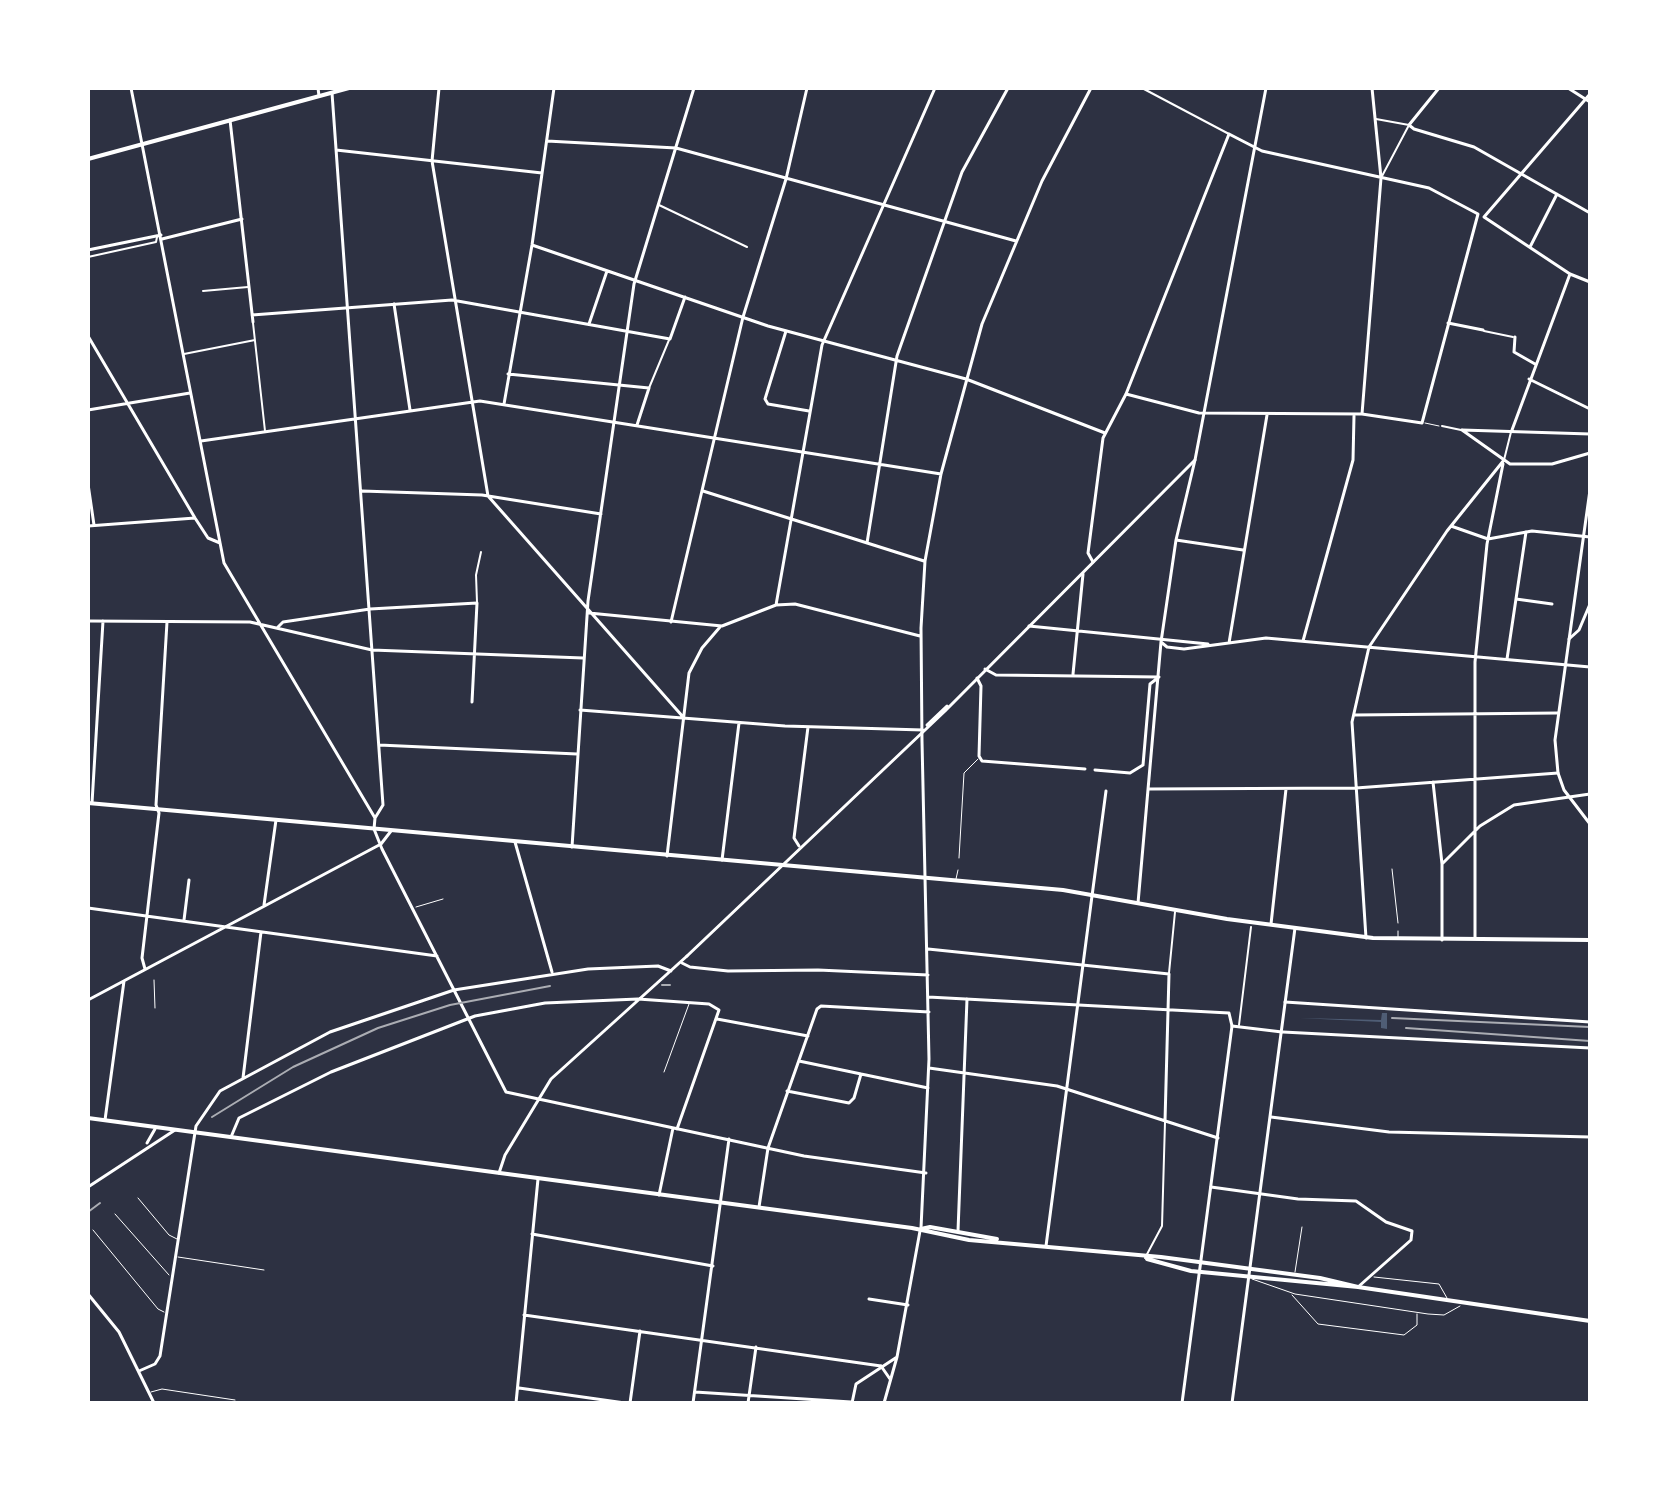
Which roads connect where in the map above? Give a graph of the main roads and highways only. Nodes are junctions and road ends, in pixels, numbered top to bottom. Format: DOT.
graph roads {
  1 [pos="349,88"];
  2 [pos="88,159"];
  3 [pos="90,803"];
  4 [pos="1590,940"];
  5 [pos="88,1118"];
  6 [pos="921,1229"];
  7 [pos="1003,1241"];
  8 [pos="1145,1258"];
  9 [pos="1358,1287"];
  10 [pos="1590,1321"];
  1 -- 2 [label="main road"];
  3 -- 4 [label="main road"];
  5 -- 6 [label="main road"];
  6 -- 7 [label="main road"];
  6 -- 7 [label="main road"];
  7 -- 8 [label="main road"];
  8 -- 9 [label="main road"];
  8 -- 9 [label="main road"];
  9 -- 10 [label="main road"];
}
